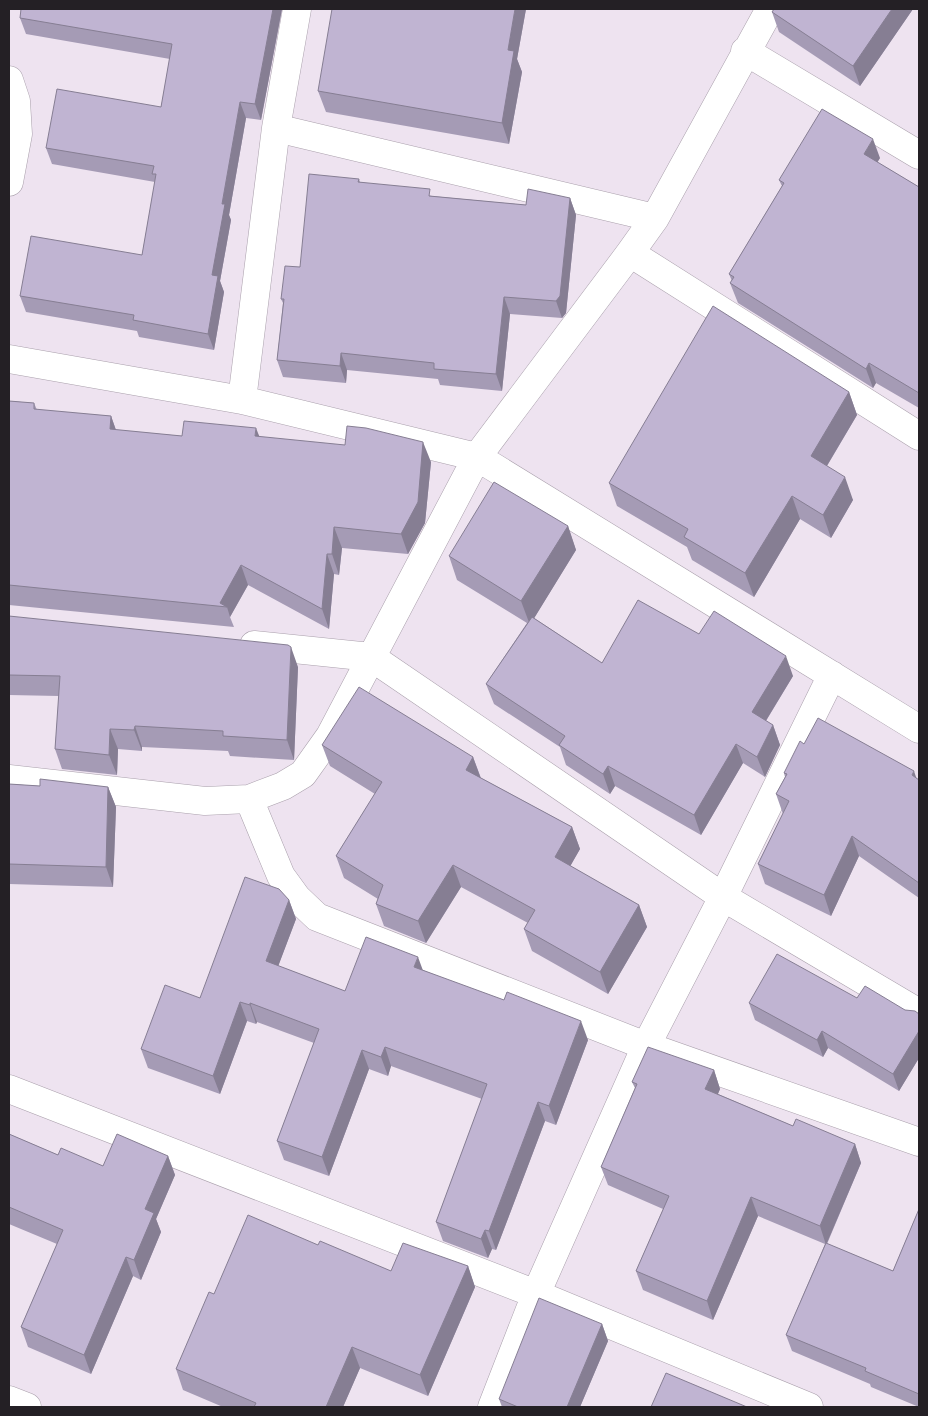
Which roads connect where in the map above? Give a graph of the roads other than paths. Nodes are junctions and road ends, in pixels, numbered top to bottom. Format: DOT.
graph roads {
  1 [pos="297,9"];
  2 [pos="770,9"];
  3 [pos="745,51"];
  4 [pos="9,80"];
  5 [pos="276,128"];
  6 [pos="919,155"];
  7 [pos="9,182"];
  8 [pos="655,218"];
  9 [pos="630,253"];
  10 [pos="9,359"];
  11 [pos="242,400"];
  12 [pos="919,436"];
  13 [pos="477,456"];
  14 [pos="234,643"];
  15 [pos="371,657"];
  16 [pos="832,675"];
  17 [pos="919,729"];
  18 [pos="9,778"];
  19 [pos="249,799"];
  20 [pos="723,897"];
  21 [pos="919,1013"];
  22 [pos="646,1046"];
  23 [pos="9,1089"];
  24 [pos="919,1142"];
  25 [pos="536,1294"];
  26 [pos="9,1400"];
  27 [pos="27,1407"];
  28 [pos="492,1407"];
  29 [pos="809,1407"];
  1 -- 5 [label="street"];
  2 -- 3 [label="street"];
  3 -- 6 [label="street"];
  3 -- 8 [label="street"];
  4 -- 7 [label="street"];
  5 -- 8 [label="street"];
  5 -- 11 [label="street"];
  8 -- 9 [label="street"];
  9 -- 12 [label="street"];
  9 -- 13 [label="street"];
  10 -- 11 [label="street"];
  11 -- 13 [label="street"];
  13 -- 15 [label="street"];
  13 -- 16 [label="street"];
  14 -- 15 [label="street"];
  15 -- 19 [label="street"];
  15 -- 20 [label="street"];
  16 -- 17 [label="street"];
  16 -- 20 [label="street"];
  18 -- 19 [label="street"];
  19 -- 22 [label="street"];
  20 -- 21 [label="street"];
  20 -- 22 [label="street"];
  22 -- 24 [label="street"];
  22 -- 25 [label="street"];
  23 -- 25 [label="street"];
  25 -- 28 [label="street"];
  25 -- 29 [label="street"];
  26 -- 27 [label="street"];
}
